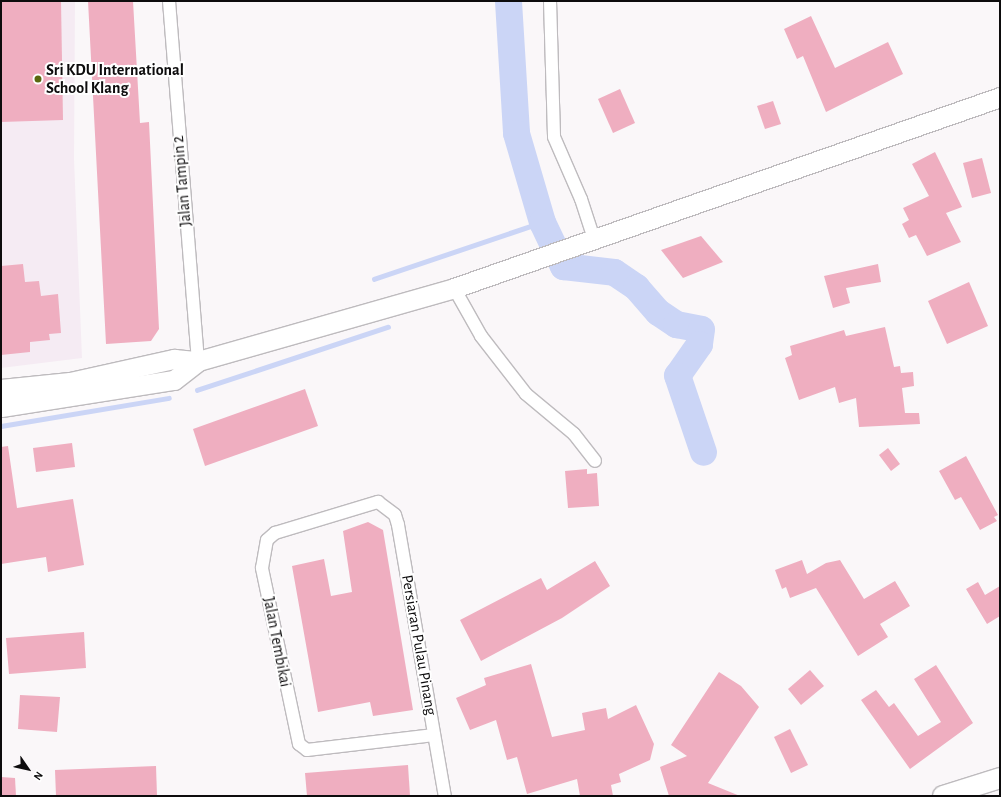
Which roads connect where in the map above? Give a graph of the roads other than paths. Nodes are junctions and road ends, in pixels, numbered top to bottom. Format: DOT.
graph roads {
  1 [pos="169,1"];
  2 [pos="550,1"];
  3 [pos="1000,97"];
  4 [pos="586,242"];
  5 [pos="454,288"];
  6 [pos="198,361"];
  7 [pos="1,389"];
  8 [pos="1,407"];
  9 [pos="595,461"];
  10 [pos="275,533"];
  11 [pos="434,735"];
  12 [pos="1000,778"];
  13 [pos="445,796"];
  14 [pos="943,796"];
  1 -- 6 [label="street, Jalan Tampin 2"];
  2 -- 4 [label="street"];
  3 -- 4 [label="main road"];
  4 -- 5 [label="main road"];
  5 -- 6 [label="main road"];
  5 -- 9 [label="street"];
  6 -- 7 [label="main road"];
  6 -- 8 [label="main road"];
  10 -- 11 [label="street, Persiaran Pulau Pinang"];
  10 -- 11 [label="street, Jalan Tembikai"];
  11 -- 13 [label="street, Persiaran Pulau Pinang"];
  12 -- 14 [label="highway"];
}
